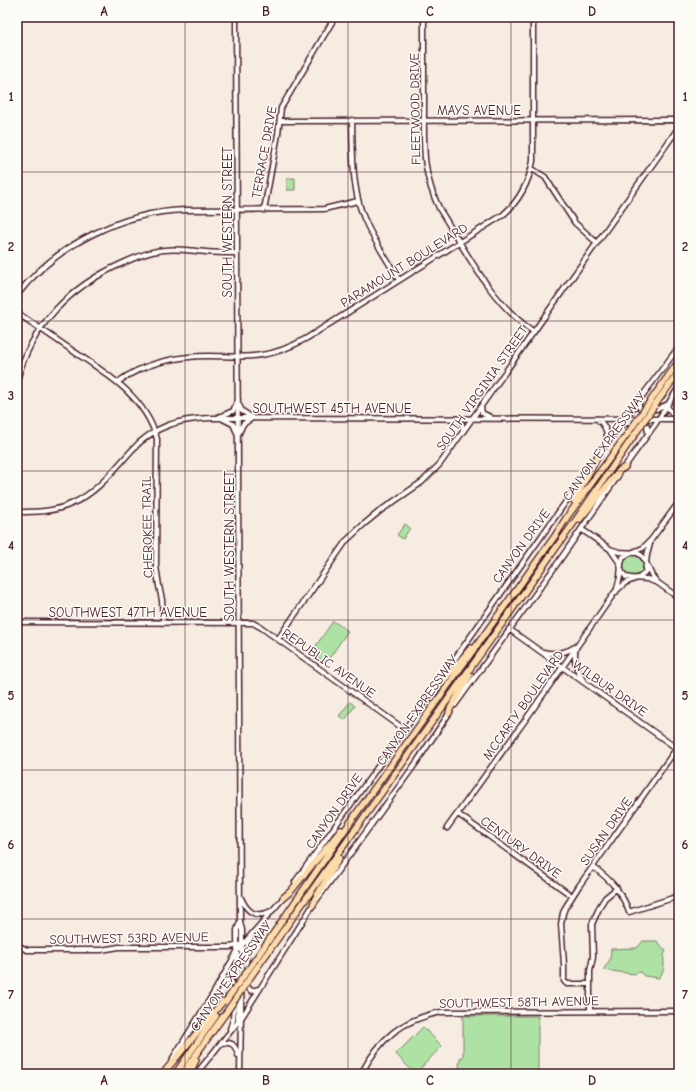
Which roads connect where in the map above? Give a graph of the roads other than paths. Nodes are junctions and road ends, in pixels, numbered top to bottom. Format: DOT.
graph roads {
  1 [pos="236,17"];
  2 [pos="335,17"];
  3 [pos="424,17"];
  4 [pos="534,17"];
  5 [pos="352,120"];
  6 [pos="424,120"];
  7 [pos="534,120"];
  8 [pos="679,120"];
  9 [pos="280,121"];
  10 [pos="679,127"];
  11 [pos="532,169"];
  12 [pos="358,201"];
  13 [pos="237,210"];
  14 [pos="264,210"];
  15 [pos="460,242"];
  16 [pos="597,243"];
  17 [pos="237,253"];
  18 [pos="399,280"];
  19 [pos="17,295"];
  20 [pos="17,313"];
  21 [pos="40,328"];
  22 [pos="534,332"];
  23 [pos="678,349"];
  24 [pos="238,356"];
  25 [pos="679,361"];
  26 [pos="679,372"];
  27 [pos="17,381"];
  28 [pos="118,382"];
  29 [pos="679,387"];
  30 [pos="238,401"];
  31 [pos="638,402"];
  32 [pos="666,406"];
  33 [pos="481,407"];
  34 [pos="679,416"];
  35 [pos="219,418"];
  36 [pos="238,418"];
  37 [pos="253,418"];
  38 [pos="451,418"];
  39 [pos="472,418"];
  40 [pos="492,418"];
  41 [pos="597,418"];
  42 [pos="627,418"];
  43 [pos="658,419"];
  44 [pos="679,419"];
  45 [pos="620,425"];
  46 [pos="154,432"];
  47 [pos="463,432"];
  48 [pos="648,434"];
  49 [pos="238,435"];
  50 [pos="630,435"];
  51 [pos="607,442"];
  52 [pos="599,454"];
  53 [pos="625,467"];
  54 [pos="679,502"];
  55 [pos="17,512"];
  56 [pos="567,517"];
  57 [pos="581,529"];
  58 [pos="651,540"];
  59 [pos="610,548"];
  60 [pos="553,551"];
  61 [pos="632,553"];
  62 [pos="646,563"];
  63 [pos="621,568"];
  64 [pos="634,579"];
  65 [pos="658,583"];
  66 [pos="616,592"];
  67 [pos="679,598"];
  68 [pos="497,617"];
  69 [pos="17,622"];
  70 [pos="162,623"];
  71 [pos="239,623"];
  72 [pos="509,629"];
  73 [pos="278,639"];
  74 [pos="577,646"];
  75 [pos="539,650"];
  76 [pos="481,653"];
  77 [pos="562,667"];
  78 [pos="585,683"];
  79 [pos="424,703"];
  80 [pos="449,713"];
  81 [pos="404,729"];
  82 [pos="678,748"];
  83 [pos="356,814"];
  84 [pos="458,814"];
  85 [pos="447,828"];
  86 [pos="347,841"];
  87 [pos="593,867"];
  88 [pos="617,888"];
  89 [pos="240,894"];
  90 [pos="572,896"];
  91 [pos="679,896"];
  92 [pos="283,898"];
  93 [pos="313,905"];
  94 [pos="272,911"];
  95 [pos="240,922"];
  96 [pos="258,927"];
  97 [pos="242,944"];
  98 [pos="17,945"];
  99 [pos="238,948"];
  100 [pos="220,981"];
  101 [pos="590,984"];
  102 [pos="260,989"];
  103 [pos="226,1000"];
  104 [pos="590,1011"];
  105 [pos="679,1011"];
  106 [pos="242,1017"];
  107 [pos="238,1021"];
  108 [pos="214,1029"];
  109 [pos="240,1036"];
  110 [pos="220,1043"];
  111 [pos="240,1060"];
  112 [pos="164,1072"];
  113 [pos="175,1074"];
  114 [pos="182,1074"];
  115 [pos="188,1074"];
  116 [pos="196,1074"];
  117 [pos="240,1074"];
  118 [pos="361,1074"];
  1 -- 13 [label="main road, SOUTH WESTERN STREET"];
  2 -- 9 [label="main road, TERRACE DRIVE"];
  3 -- 6 [label="main road, FLEETWOOD DRIVE"];
  4 -- 7 [label="main road, PARAMOUNT BOULEVARD"];
  5 -- 6 [label="main road, MAYS AVENUE"];
  5 -- 9 [label="main road, MAYS AVENUE"];
  5 -- 12 [label="main road"];
  6 -- 7 [label="main road, MAYS AVENUE"];
  6 -- 15 [label="main road, FLEETWOOD DRIVE"];
  7 -- 8 [label="main road, MAYS AVENUE"];
  7 -- 11 [label="main road, PARAMOUNT BOULEVARD"];
  9 -- 14 [label="main road, TERRACE DRIVE"];
  10 -- 16 [label="main road, SOUTH VIRGINIA STREET"];
  11 -- 15 [label="main road, PARAMOUNT BOULEVARD"];
  11 -- 16 [label="main road"];
  12 -- 14 [label="main road"];
  12 -- 18 [label="main road"];
  13 -- 14 [label="main road"];
  13 -- 17 [label="main road, SOUTH WESTERN STREET"];
  13 -- 19 [label="main road"];
  15 -- 18 [label="main road, PARAMOUNT BOULEVARD"];
  15 -- 22 [label="main road, FLEETWOOD DRIVE"];
  16 -- 22 [label="main road, SOUTH VIRGINIA STREET"];
  17 -- 21 [label="main road"];
  17 -- 24 [label="main road, SOUTH WESTERN STREET"];
  18 -- 24 [label="main road, PARAMOUNT BOULEVARD"];
  20 -- 21 [label="main road"];
  21 -- 27 [label="main road"];
  21 -- 28 [label="main road"];
  22 -- 33 [label="main road, SOUTH VIRGINIA STREET"];
  23 -- 31 [label="main road, CANYON DRIVE"];
  24 -- 28 [label="main road, PARAMOUNT BOULEVARD"];
  24 -- 30 [label="main road, SOUTH WESTERN STREET"];
  25 -- 50 [label="highway, CANYON EXPRESSWAY, bridge"];
  26 -- 50 [label="highway, CANYON EXPRESSWAY, bridge"];
  28 -- 46 [label="main road"];
  29 -- 32 [label="main road"];
  30 -- 35 [label="main road"];
  30 -- 36 [label="main road, SOUTH WESTERN STREET"];
  30 -- 37 [label="main road"];
  31 -- 32 [label="main road"];
  31 -- 42 [label="main road, CANYON DRIVE"];
  32 -- 34 [label="main road"];
  32 -- 43 [label="main road"];
  33 -- 39 [label="main road, SOUTH VIRGINIA STREET"];
  33 -- 40 [label="main road"];
  35 -- 36 [label="main road, SOUTHWEST 45TH AVENUE"];
  35 -- 46 [label="main road, SOUTHWEST 45TH AVENUE"];
  35 -- 49 [label="main road"];
  36 -- 37 [label="main road, SOUTHWEST 45TH AVENUE"];
  36 -- 49 [label="main road, SOUTH WESTERN STREET"];
  37 -- 38 [label="main road, SOUTHWEST 45TH AVENUE"];
  37 -- 49 [label="main road"];
  38 -- 39 [label="main road, SOUTHWEST 45TH AVENUE"];
  38 -- 47 [label="main road"];
  39 -- 40 [label="main road, SOUTHWEST 45TH AVENUE"];
  39 -- 47 [label="main road, SOUTH VIRGINIA STREET"];
  40 -- 41 [label="main road, SOUTHWEST 45TH AVENUE"];
  41 -- 42 [label="main road, SOUTHWEST 45TH AVENUE"];
  41 -- 51 [label="main road"];
  42 -- 43 [label="main road, SOUTHWEST 45TH AVENUE"];
  42 -- 45 [label="main road, CANYON DRIVE"];
  43 -- 44 [label="main road, SOUTHWEST 45TH AVENUE"];
  43 -- 48 [label="main road"];
  45 -- 48 [label="main road"];
  45 -- 51 [label="main road, CANYON DRIVE"];
  46 -- 55 [label="main road, SOUTHWEST 45TH AVENUE"];
  46 -- 70 [label="main road, CHEROKEE TRAIL"];
  47 -- 73 [label="main road, SOUTH VIRGINIA STREET"];
  48 -- 53 [label="main road"];
  49 -- 71 [label="main road, SOUTH WESTERN STREET"];
  50 -- 56 [label="highway, CANYON EXPRESSWAY"];
  50 -- 60 [label="highway, CANYON EXPRESSWAY"];
  51 -- 52 [label="main road, CANYON DRIVE"];
  52 -- 56 [label="highway"];
  52 -- 79 [label="main road, CANYON DRIVE"];
  53 -- 57 [label="main road"];
  53 -- 60 [label="highway"];
  54 -- 58 [label="main road"];
  56 -- 68 [label="highway, CANYON EXPRESSWAY"];
  57 -- 59 [label="main road"];
  57 -- 72 [label="main road"];
  58 -- 61 [label="main road, MCCARTY BOULEVARD"];
  58 -- 62 [label="main road, MCCARTY BOULEVARD"];
  59 -- 61 [label="main road"];
  59 -- 63 [label="main road"];
  60 -- 76 [label="highway, CANYON EXPRESSWAY"];
  61 -- 62 [label="main road"];
  61 -- 63 [label="main road, MCCARTY BOULEVARD"];
  62 -- 64 [label="main road, MCCARTY BOULEVARD"];
  62 -- 65 [label="main road"];
  63 -- 64 [label="main road"];
  63 -- 66 [label="main road, MCCARTY BOULEVARD"];
  64 -- 65 [label="main road"];
  64 -- 66 [label="main road, MCCARTY BOULEVARD"];
  65 -- 67 [label="main road"];
  66 -- 74 [label="main road, MCCARTY BOULEVARD"];
  68 -- 79 [label="highway"];
  68 -- 83 [label="highway, CANYON EXPRESSWAY"];
  69 -- 70 [label="main road, SOUTHWEST 47TH AVENUE"];
  70 -- 71 [label="main road, SOUTHWEST 47TH AVENUE"];
  71 -- 73 [label="main road, REPUBLIC AVENUE"];
  71 -- 89 [label="main road, SOUTH WESTERN STREET"];
  72 -- 75 [label="main road, WILBUR DRIVE"];
  72 -- 80 [label="main road"];
  73 -- 81 [label="main road, REPUBLIC AVENUE"];
  74 -- 75 [label="main road"];
  74 -- 77 [label="main road, MCCARTY BOULEVARD"];
  74 -- 78 [label="main road"];
  75 -- 77 [label="main road, WILBUR DRIVE"];
  76 -- 80 [label="highway"];
  76 -- 86 [label="highway, CANYON EXPRESSWAY"];
  77 -- 78 [label="main road, WILBUR DRIVE"];
  77 -- 84 [label="main road, MCCARTY BOULEVARD"];
  78 -- 82 [label="main road, WILBUR DRIVE"];
  79 -- 81 [label="main road, CANYON DRIVE"];
  80 -- 93 [label="main road"];
  81 -- 92 [label="main road, CANYON DRIVE"];
  82 -- 87 [label="main road, SUSAN DRIVE"];
  83 -- 92 [label="highway"];
  83 -- 103 [label="highway, CANYON EXPRESSWAY, bridge"];
  84 -- 85 [label="main road, MCCARTY BOULEVARD"];
  84 -- 90 [label="main road, CENTURY DRIVE"];
  86 -- 93 [label="highway"];
  86 -- 108 [label="highway, CANYON EXPRESSWAY, bridge"];
  87 -- 88 [label="main road"];
  87 -- 90 [label="main road, SUSAN DRIVE"];
  88 -- 91 [label="main road"];
  88 -- 101 [label="main road"];
  89 -- 94 [label="main road"];
  89 -- 95 [label="main road, SOUTH WESTERN STREET"];
  90 -- 101 [label="main road, SUSAN DRIVE"];
  92 -- 94 [label="main road, CANYON DRIVE"];
  93 -- 102 [label="main road"];
  94 -- 96 [label="main road, CANYON DRIVE"];
  95 -- 97 [label="main road, SOUTH WESTERN STREET"];
  95 -- 99 [label="main road"];
  96 -- 97 [label="main road, CANYON DRIVE"];
  96 -- 102 [label="main road"];
  97 -- 99 [label="main road, SOUTHWEST 53RD AVENUE"];
  97 -- 106 [label="main road, SOUTH WESTERN STREET"];
  98 -- 99 [label="main road, SOUTHWEST 53RD AVENUE"];
  99 -- 100 [label="main road"];
  99 -- 107 [label="main road"];
  100 -- 110 [label="main road"];
  100 -- 112 [label="main road"];
  101 -- 104 [label="main road"];
  102 -- 106 [label="main road"];
  103 -- 112 [label="highway"];
  103 -- 113 [label="highway, CANYON EXPRESSWAY"];
  104 -- 105 [label="main road, SOUTHWEST 58TH AVENUE"];
  104 -- 118 [label="main road, SOUTHWEST 58TH AVENUE"];
  106 -- 107 [label="main road"];
  106 -- 109 [label="main road, SOUTH WESTERN STREET"];
  107 -- 109 [label="main road"];
  107 -- 110 [label="main road"];
  108 -- 114 [label="highway, CANYON EXPRESSWAY"];
  108 -- 115 [label="highway"];
  109 -- 111 [label="main road, SOUTH WESTERN STREET"];
  110 -- 111 [label="main road"];
  110 -- 116 [label="main road"];
  111 -- 117 [label="main road, SOUTH WESTERN STREET"];
}
